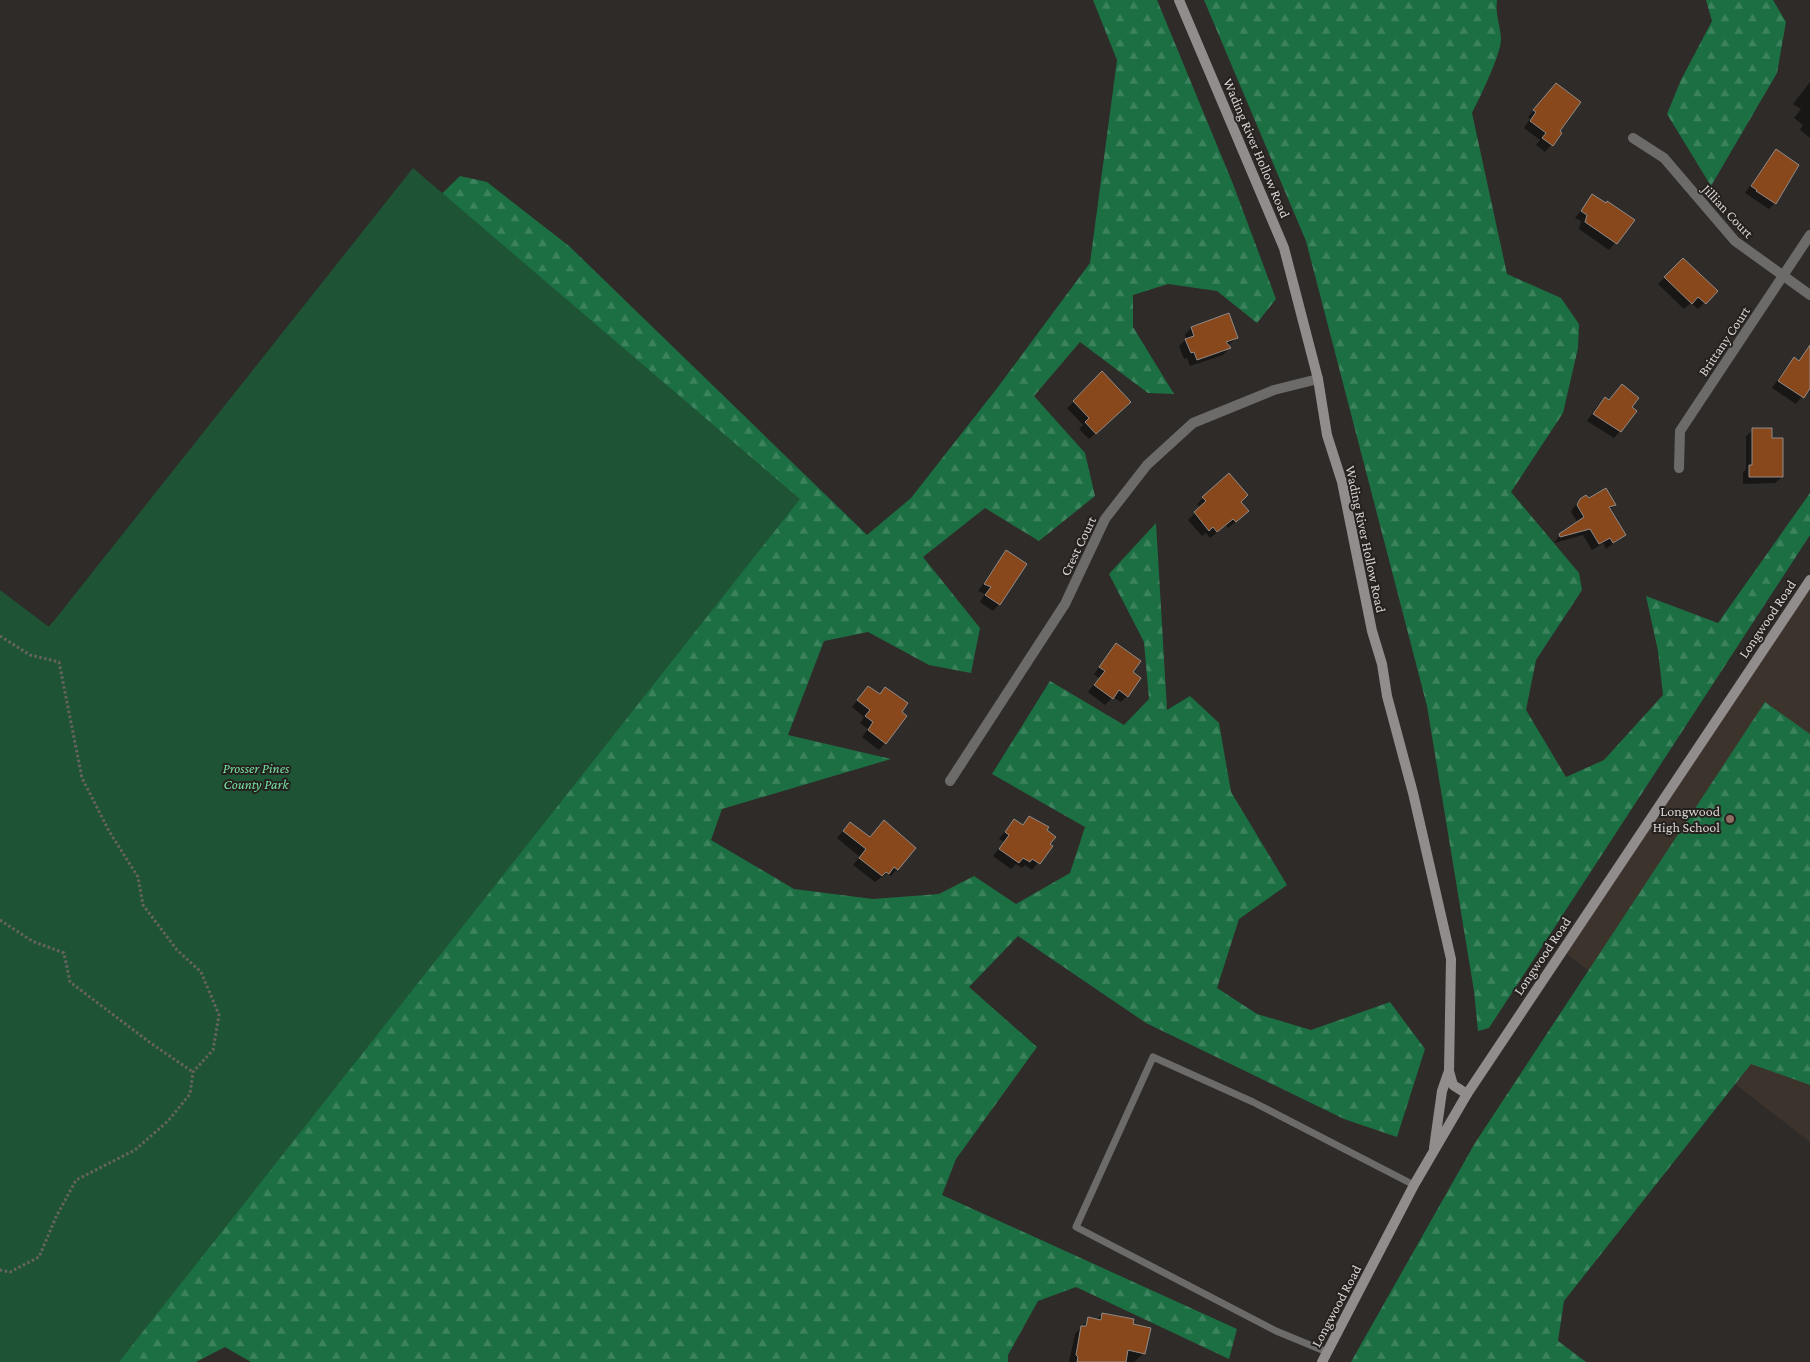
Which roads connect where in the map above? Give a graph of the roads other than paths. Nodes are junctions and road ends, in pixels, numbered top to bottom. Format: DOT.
graph roads {
  1 [pos="1179,0"];
  2 [pos="1633,138"];
  3 [pos="1810,235"];
  4 [pos="1783,277"];
  5 [pos="1810,295"];
  6 [pos="1318,379"];
  7 [pos="1679,468"];
  8 [pos="1810,580"];
  9 [pos="950,781"];
  10 [pos="1449,1071"];
  11 [pos="1467,1094"];
  12 [pos="1434,1152"];
  13 [pos="1414,1185"];
  14 [pos="1327,1352"];
  15 [pos="1322,1362"];
  1 -- 6 [label="street, Wading River Hollow Road"];
  2 -- 4 [label="street, Jillian Court"];
  3 -- 4 [label="street, Brittany Court"];
  4 -- 5 [label="street, Jillian Court"];
  4 -- 7 [label="street, Brittany Court"];
  6 -- 9 [label="street, Crest Court"];
  6 -- 10 [label="street, Wading River Hollow Road"];
  8 -- 11 [label="street, Longwood Road"];
  10 -- 11 [label="street"];
  10 -- 12 [label="street, Wading River Hollow Road"];
  11 -- 12 [label="street, Longwood Road"];
  12 -- 13 [label="street, Longwood Road"];
  13 -- 14 [label="street, Longwood Road"];
  13 -- 14 [label="lane"];
  14 -- 15 [label="street, Longwood Road"];
}
